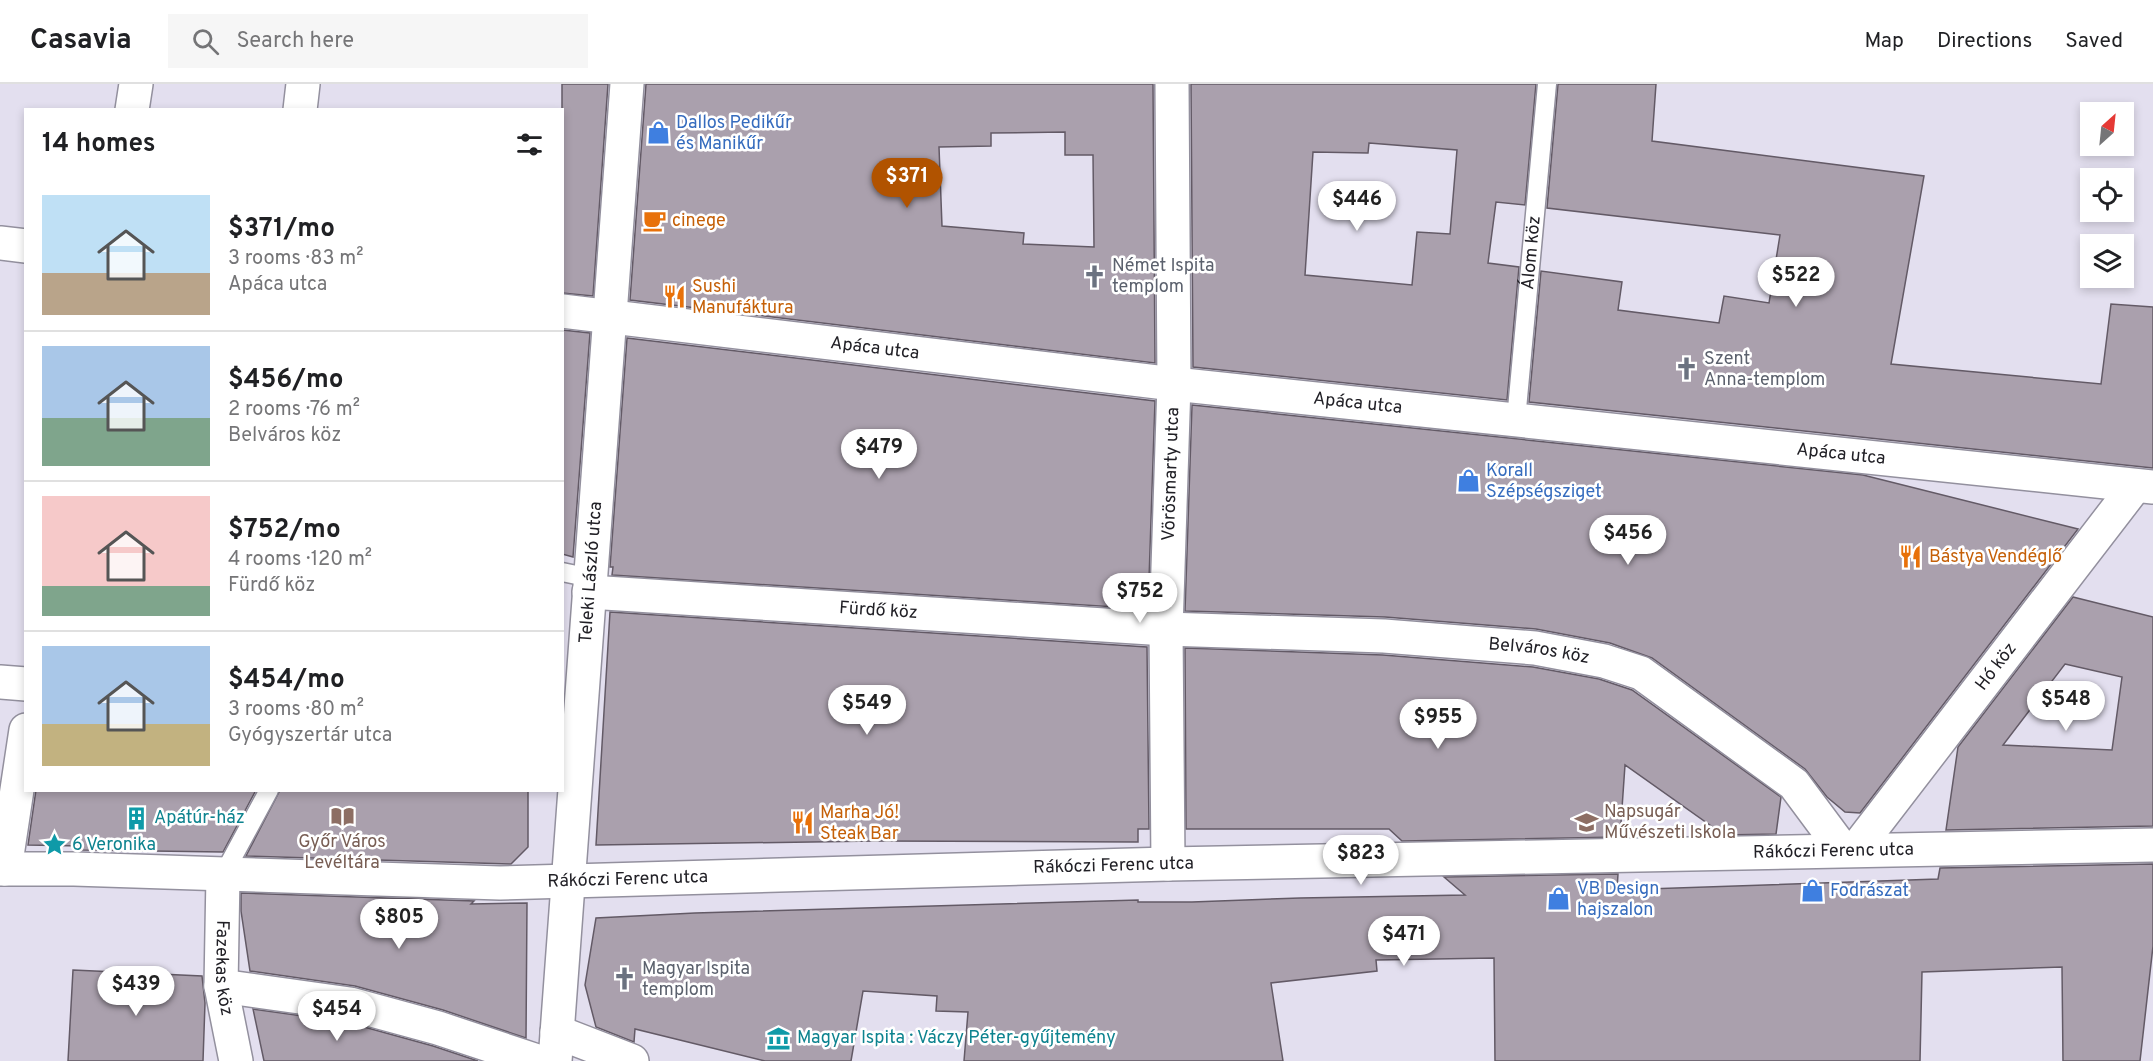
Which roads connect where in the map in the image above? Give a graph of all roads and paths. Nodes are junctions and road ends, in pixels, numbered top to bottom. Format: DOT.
graph roads {
  1 [pos="136,84"];
  2 [pos="303,84"];
  3 [pos="627,84"];
  4 [pos="1172,84"];
  5 [pos="1547,84"];
  6 [pos="132,108"];
  7 [pos="300,108"];
  8 [pos="0,243"];
  9 [pos="24,246"];
  10 [pos="564,311"];
  11 [pos="610,317"];
  12 [pos="1174,384"];
  13 [pos="1516,420"];
  14 [pos="2144,487"];
  15 [pos="581,581"];
  16 [pos="1166,629"];
  17 [pos="0,682"];
  18 [pos="24,684"];
  19 [pos="24,742"];
  20 [pos="268,792"];
  21 [pos="2153,845"];
  22 [pos="1850,849"];
  23 [pos="1168,864"];
  24 [pos="2,869"];
  25 [pos="223,875"];
  26 [pos="567,880"];
  27 [pos="221,986"];
  28 [pos="556,1046"];
  29 [pos="236,1061"];
  30 [pos="537,1061"];
  31 [pos="632,1061"];
  1 -- 6 [label="street"];
  2 -- 7 [label="street"];
  3 -- 11 [label="street, Teleki László utca"];
  4 -- 12 [label="street, Vörösmarty utca"];
  5 -- 13 [label="lane, Álom köz"];
  8 -- 9 [label="street"];
  10 -- 11 [label="street, Apáca utca"];
  11 -- 12 [label="street, Apáca utca"];
  11 -- 15 [label="street, Teleki László utca"];
  12 -- 13 [label="street, Apáca utca"];
  12 -- 16 [label="street, Vörösmarty utca"];
  13 -- 14 [label="street, Apáca utca"];
  14 -- 22 [label="street, Hó köz"];
  15 -- 16 [label="street, Fürdő köz"];
  15 -- 26 [label="street, Teleki László utca"];
  16 -- 22 [label="street, Belváros köz"];
  16 -- 23 [label="street, Vörösmarty utca"];
  17 -- 18 [label="street"];
  19 -- 24 [label="street"];
  20 -- 25 [label="lane"];
  21 -- 22 [label="street, Rákóczi Ferenc utca"];
  22 -- 23 [label="street, Rákóczi Ferenc utca"];
  23 -- 26 [label="street, Rákóczi Ferenc utca"];
  24 -- 25 [label="street, Rákóczi Ferenc utca"];
  25 -- 26 [label="street, Rákóczi Ferenc utca"];
  25 -- 27 [label="street, Fazekas köz"];
  26 -- 28 [label="street, Teleki László utca"];
  27 -- 29 [label="street, Fazekas köz"];
  27 -- 30 [label="street"];
  28 -- 31 [label="street"];
}
